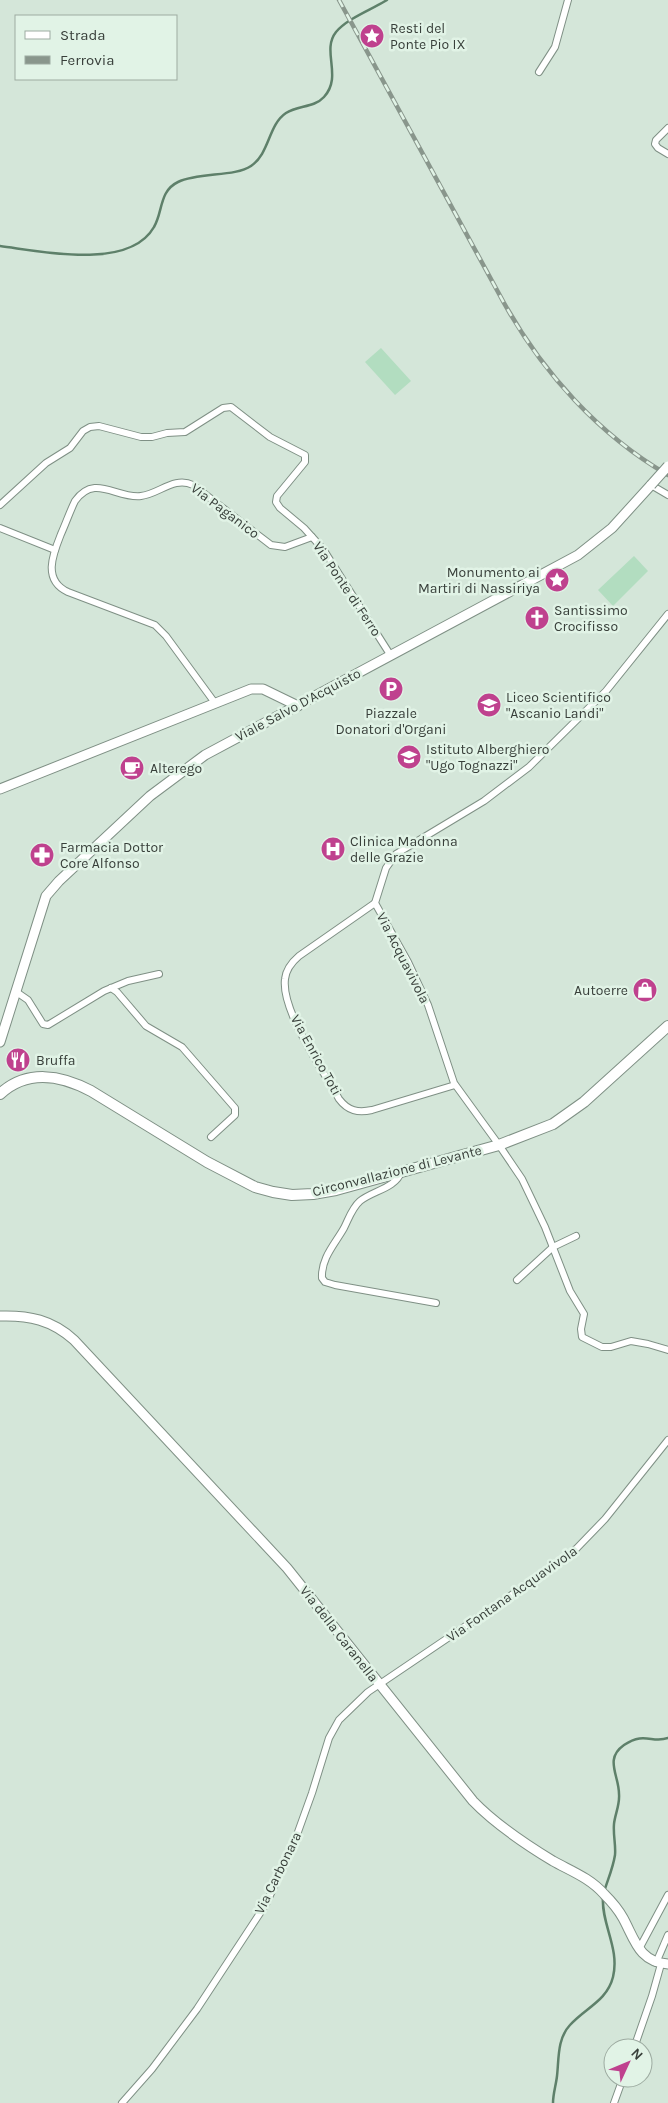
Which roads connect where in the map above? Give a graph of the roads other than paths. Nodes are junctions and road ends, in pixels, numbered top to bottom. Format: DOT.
graph roads {
  1 [pos="568,0"];
  2 [pos="539,72"];
  3 [pos="668,128"];
  4 [pos="668,154"];
  5 [pos="668,466"];
  6 [pos="651,485"];
  7 [pos="668,495"];
  8 [pos="0,505"];
  9 [pos="0,528"];
  10 [pos="312,537"];
  11 [pos="55,550"];
  12 [pos="668,614"];
  13 [pos="391,656"];
  14 [pos="214,703"];
  15 [pos="298,706"];
  16 [pos="0,789"];
  17 [pos="375,903"];
  18 [pos="159,974"];
  19 [pos="111,988"];
  20 [pos="15,992"];
  21 [pos="668,1026"];
  22 [pos="0,1042"];
  23 [pos="455,1085"];
  24 [pos="2,1091"];
  25 [pos="211,1137"];
  26 [pos="500,1145"];
  27 [pos="401,1170"];
  28 [pos="576,1236"];
  29 [pos="553,1247"];
  30 [pos="517,1280"];
  31 [pos="436,1304"];
  32 [pos="0,1316"];
  33 [pos="668,1350"];
  34 [pos="668,1440"];
  35 [pos="379,1686"];
  36 [pos="668,1895"];
  37 [pos="668,1935"];
  38 [pos="640,1949"];
  39 [pos="662,1964"];
  40 [pos="637,2038"];
  41 [pos="620,2088"];
  42 [pos="122,2103"];
  43 [pos="614,2103"];
  1 -- 2 [label="street"];
  3 -- 4 [label="street"];
  5 -- 6 [label="main road, Viale Salvo D'Acquisto, bridge"];
  6 -- 7 [label="street"];
  6 -- 13 [label="main road, Viale Salvo D'Acquisto"];
  8 -- 10 [label="street, Via Ponte di Ferro"];
  9 -- 11 [label="street"];
  10 -- 11 [label="street, Via Paganico"];
  10 -- 13 [label="street, Via Ponte di Ferro"];
  11 -- 14 [label="street, Via Paganico"];
  12 -- 17 [label="street, Via Acquavivola"];
  13 -- 15 [label="main road, Viale Salvo D'Acquisto"];
  14 -- 15 [label="main road"];
  14 -- 16 [label="main road"];
  15 -- 20 [label="main road, Viale Salvo D'Acquisto"];
  17 -- 23 [label="street, Via Acquavivola"];
  17 -- 23 [label="street, Via Enrico Toti"];
  18 -- 19 [label="street"];
  19 -- 20 [label="street"];
  19 -- 25 [label="street"];
  20 -- 22 [label="main road, Viale Salvo D'Acquisto"];
  21 -- 26 [label="main road, Circonvallazione di Levante"];
  23 -- 26 [label="street, Via Acquavivola"];
  24 -- 27 [label="main road, Circonvallazione di Levante"];
  26 -- 27 [label="main road, Circonvallazione di Levante"];
  26 -- 29 [label="street"];
  27 -- 31 [label="street"];
  28 -- 29 [label="street"];
  29 -- 30 [label="street"];
  29 -- 33 [label="street"];
  32 -- 35 [label="main road, Via della Caranella"];
  34 -- 35 [label="street, Via Fontana Acquavivola"];
  35 -- 38 [label="main road, Via della Caranella"];
  35 -- 42 [label="street, Via Carbonara"];
  36 -- 38 [label="street"];
  37 -- 39 [label="street"];
  38 -- 39 [label="main road, Via della Caranella"];
  39 -- 40 [label="street"];
  41 -- 43 [label="street"];
}
